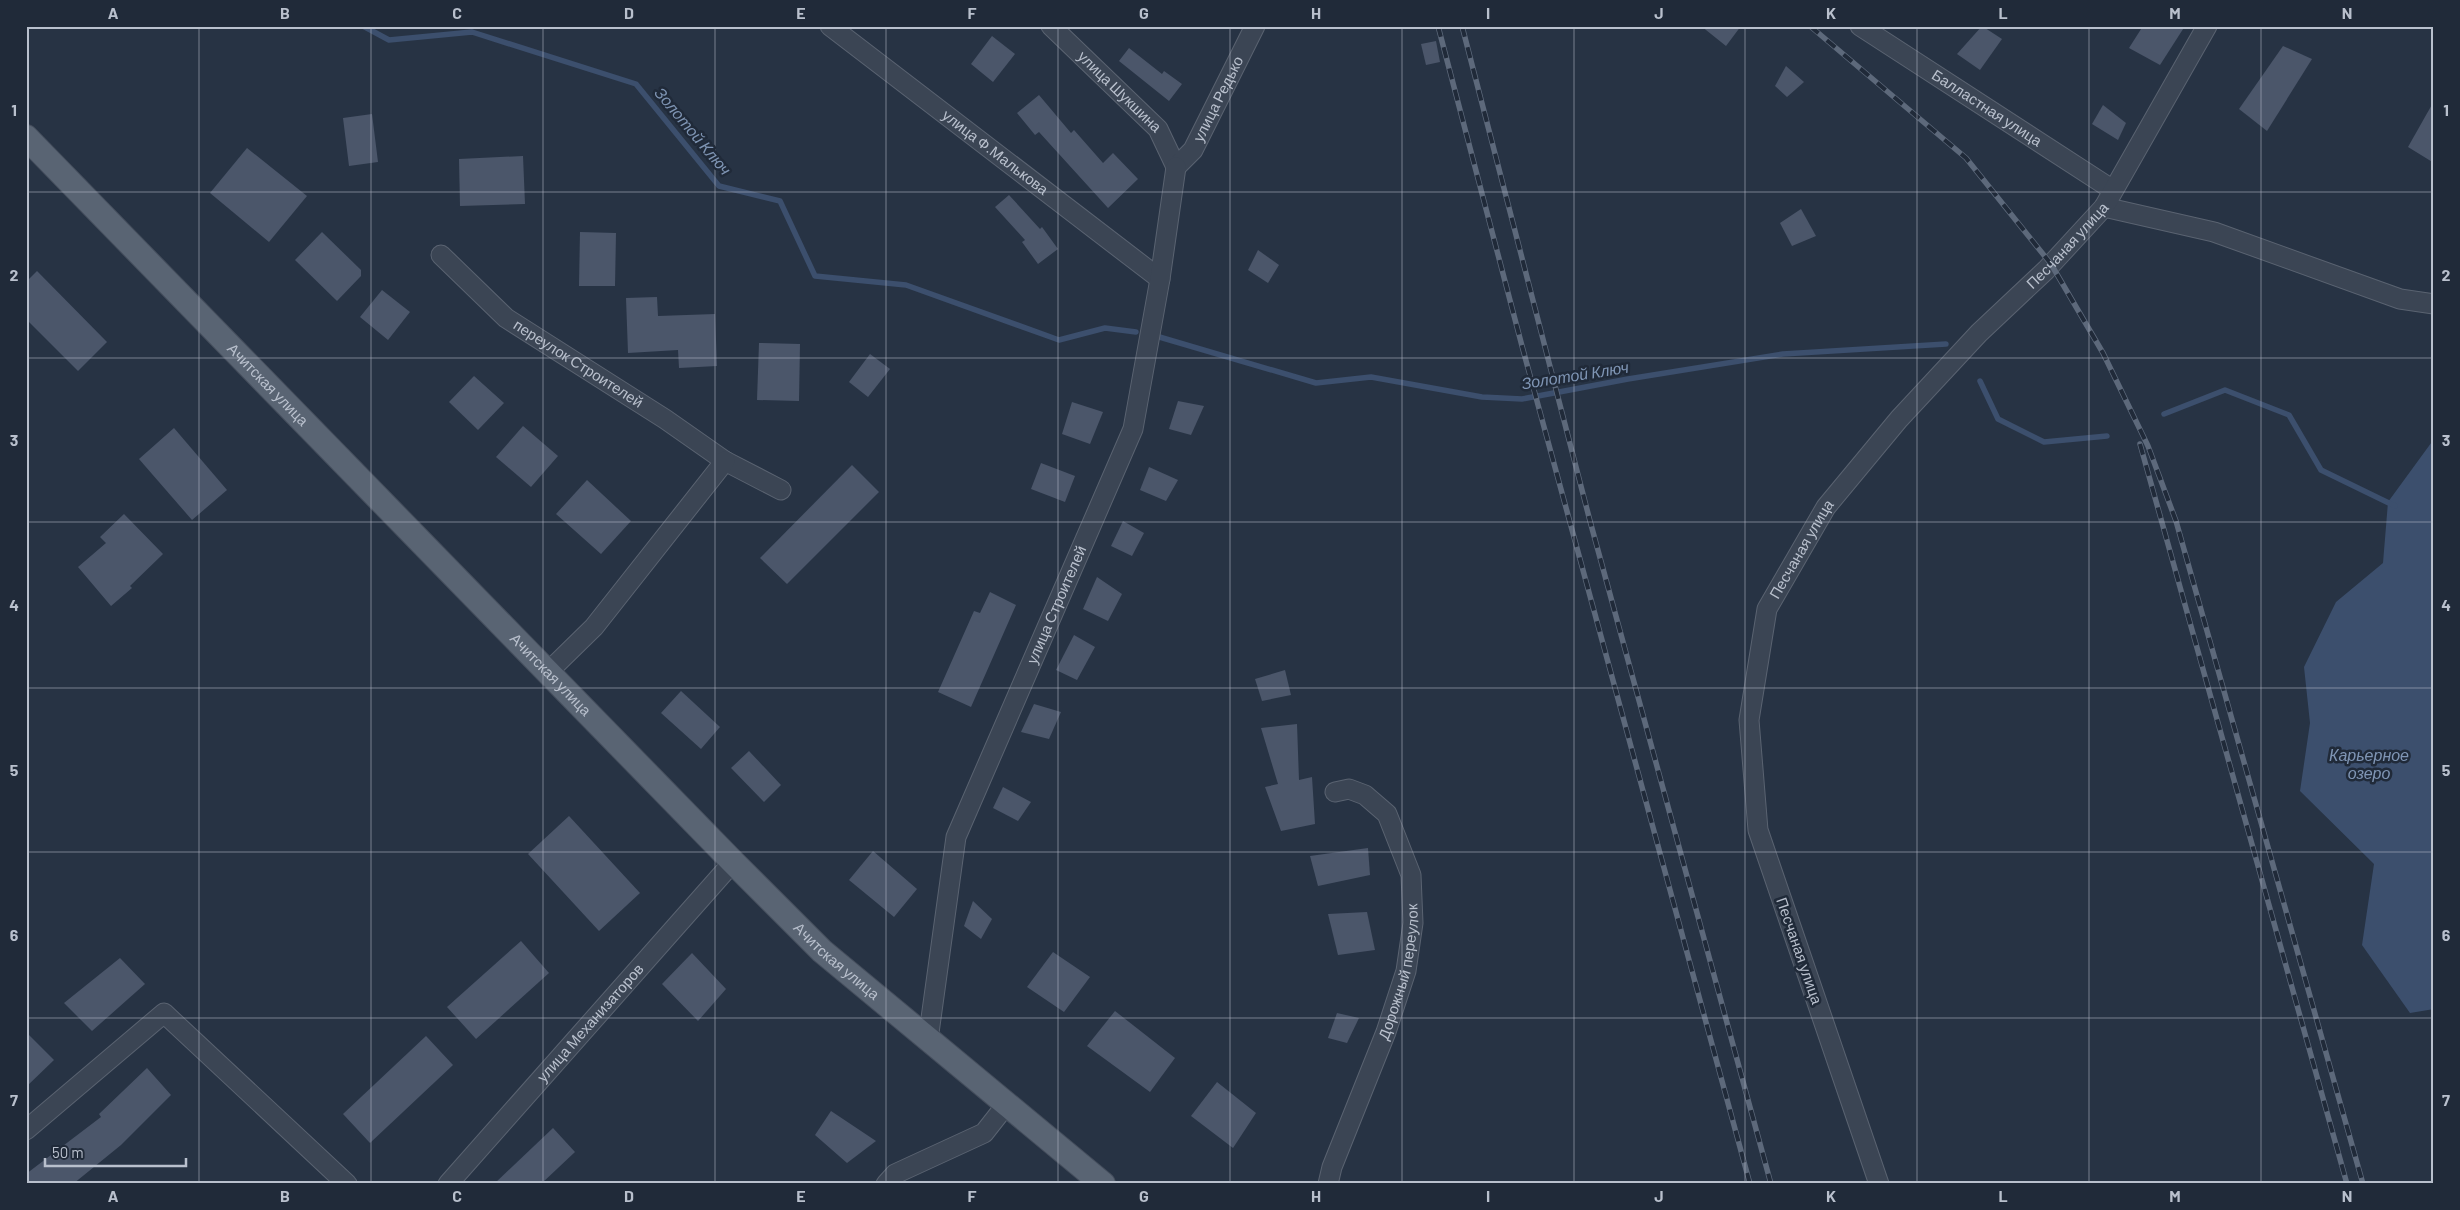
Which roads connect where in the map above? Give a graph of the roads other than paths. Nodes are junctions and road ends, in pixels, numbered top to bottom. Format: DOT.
graph roads {
  1 [pos="830,26"];
  2 [pos="1051,26"];
  3 [pos="1255,26"];
  4 [pos="1860,26"];
  5 [pos="2207,26"];
  6 [pos="26,136"];
  7 [pos="1176,167"];
  8 [pos="2113,190"];
  9 [pos="2104,207"];
  10 [pos="441,255"];
  11 [pos="1160,279"];
  12 [pos="2434,304"];
  13 [pos="725,461"];
  14 [pos="782,490"];
  15 [pos="548,672"];
  16 [pos="1336,792"];
  17 [pos="733,862"];
  18 [pos="928,1040"];
  19 [pos="1006,1106"];
  20 [pos="26,1130"];
  21 [pos="347,1184"];
  22 [pos="448,1184"];
  23 [pos="886,1184"];
  24 [pos="1103,1184"];
  25 [pos="1328,1184"];
  26 [pos="1879,1184"];
  1 -- 11 [label="street, улица Ф.Малькова"];
  2 -- 7 [label="street, улица Шукшина"];
  3 -- 7 [label="street, улица Редько"];
  4 -- 8 [label="street, Балластная улица"];
  5 -- 8 [label="street, Песчаная улица"];
  6 -- 15 [label="main road, Ачитская улица"];
  7 -- 11 [label="street, улица Строителей"];
  8 -- 9 [label="street, Песчаная улица"];
  9 -- 12 [label="street"];
  9 -- 26 [label="street, Песчаная улица"];
  10 -- 13 [label="street, переулок Строителей"];
  11 -- 18 [label="street, улица Строителей"];
  13 -- 14 [label="street, переулок Строителей"];
  13 -- 15 [label="street"];
  15 -- 17 [label="main road, Ачитская улица"];
  16 -- 25 [label="street, Дорожный переулок"];
  17 -- 18 [label="main road, Ачитская улица"];
  17 -- 22 [label="street, улица Механизаторов"];
  18 -- 19 [label="main road, Ачитская улица"];
  19 -- 23 [label="street"];
  19 -- 24 [label="main road, Ачитская улица"];
  20 -- 21 [label="street"];
}
